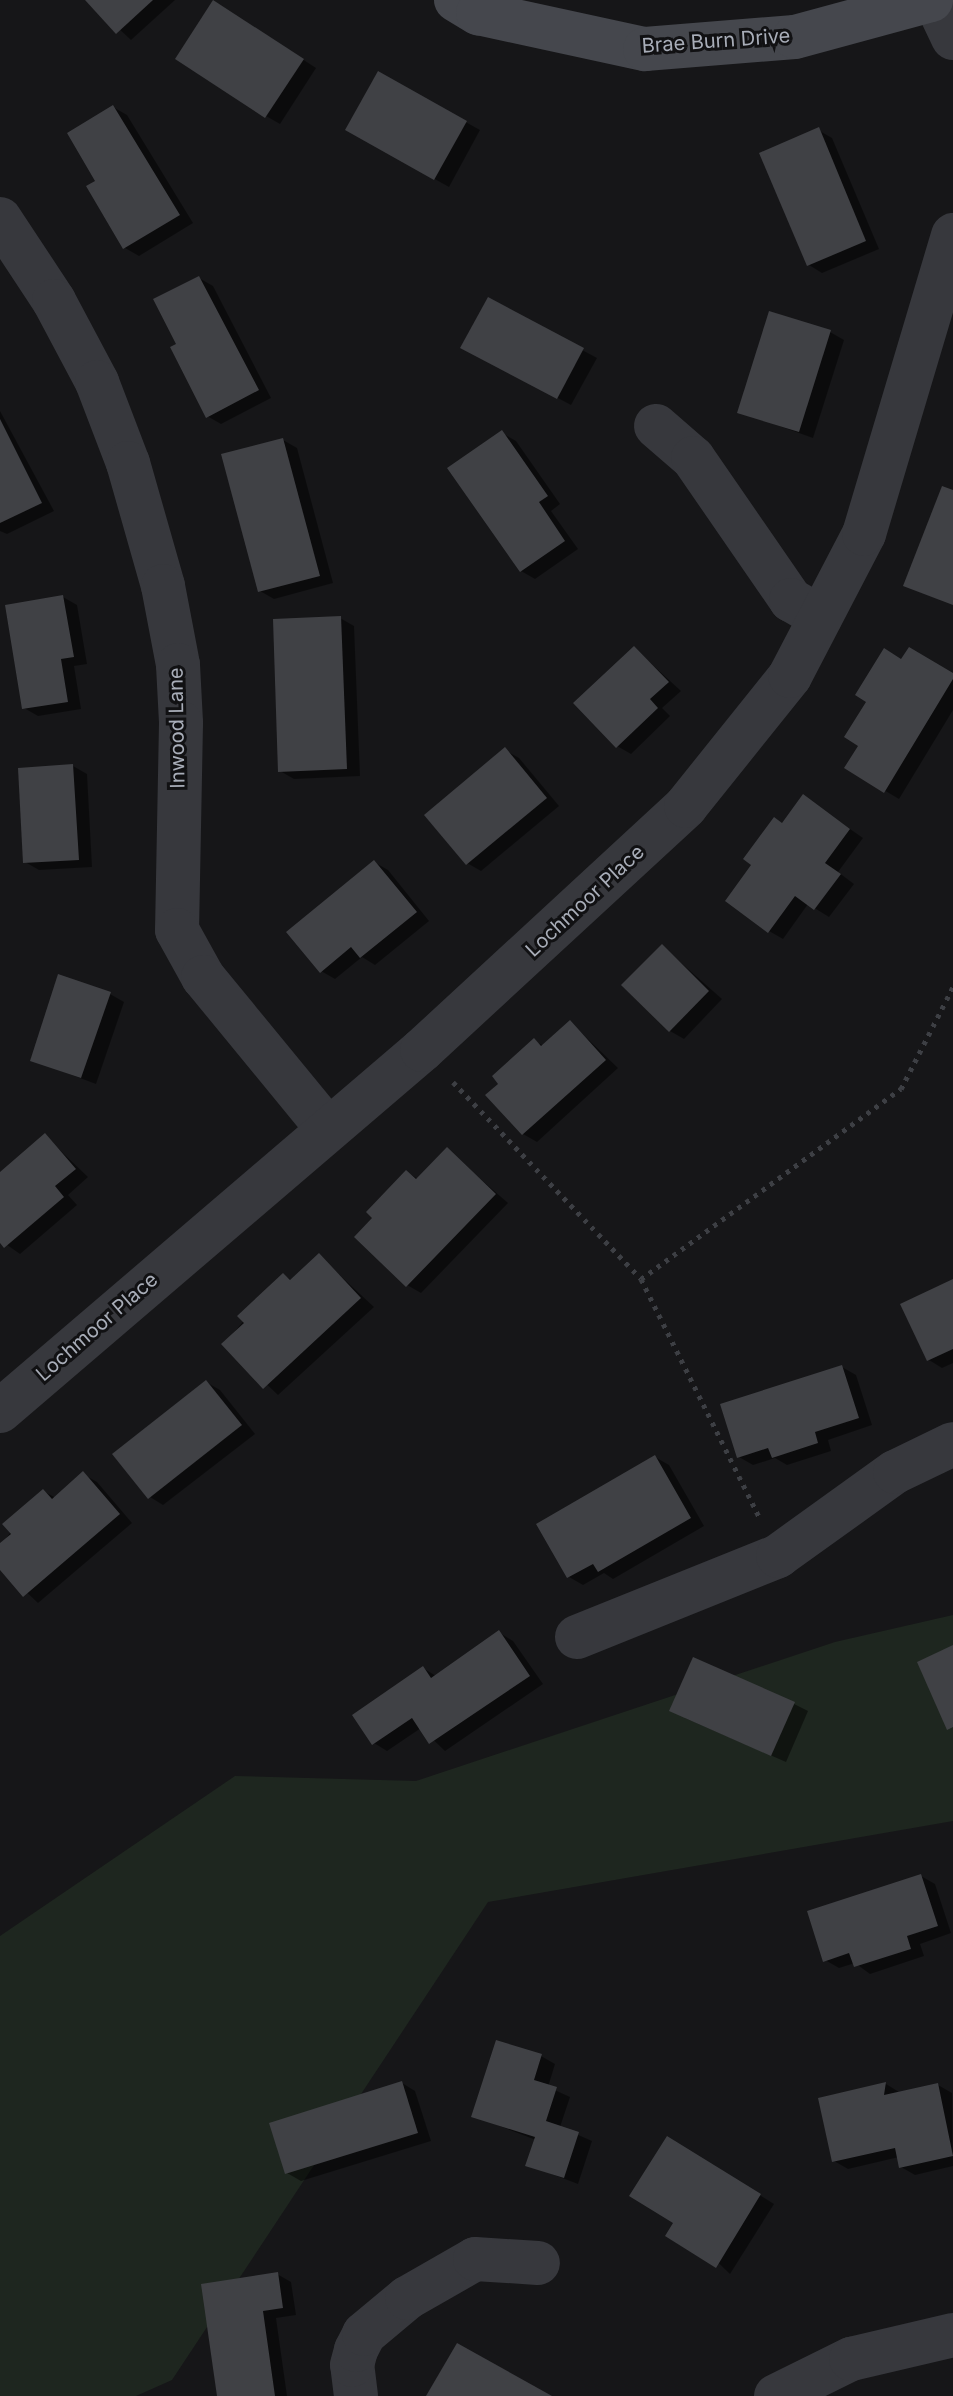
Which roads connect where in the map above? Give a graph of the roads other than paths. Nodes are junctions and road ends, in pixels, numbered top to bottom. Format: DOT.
graph roads {
  1 [pos="456,0"];
  2 [pos="933,0"];
  3 [pos="953,38"];
  4 [pos="0,219"];
  5 [pos="953,235"];
  6 [pos="656,426"];
  7 [pos="821,617"];
  8 [pos="327,1128"];
  9 [pos="0,1411"];
  10 [pos="953,1444"];
  11 [pos="577,1637"];
  12 [pos="538,2263"];
  13 [pos="953,2335"];
  14 [pos="356,2396"];
  15 [pos="776,2396"];
  1 -- 2 [label="street, Brae Burn Drive"];
  2 -- 3 [label="street"];
  4 -- 8 [label="street, Inwood Lane"];
  5 -- 7 [label="street, Lochmoor Place"];
  6 -- 7 [label="street"];
  7 -- 8 [label="street, Lochmoor Place"];
  8 -- 9 [label="street, Lochmoor Place"];
  10 -- 11 [label="street"];
  12 -- 14 [label="street"];
  13 -- 15 [label="street"];
}
